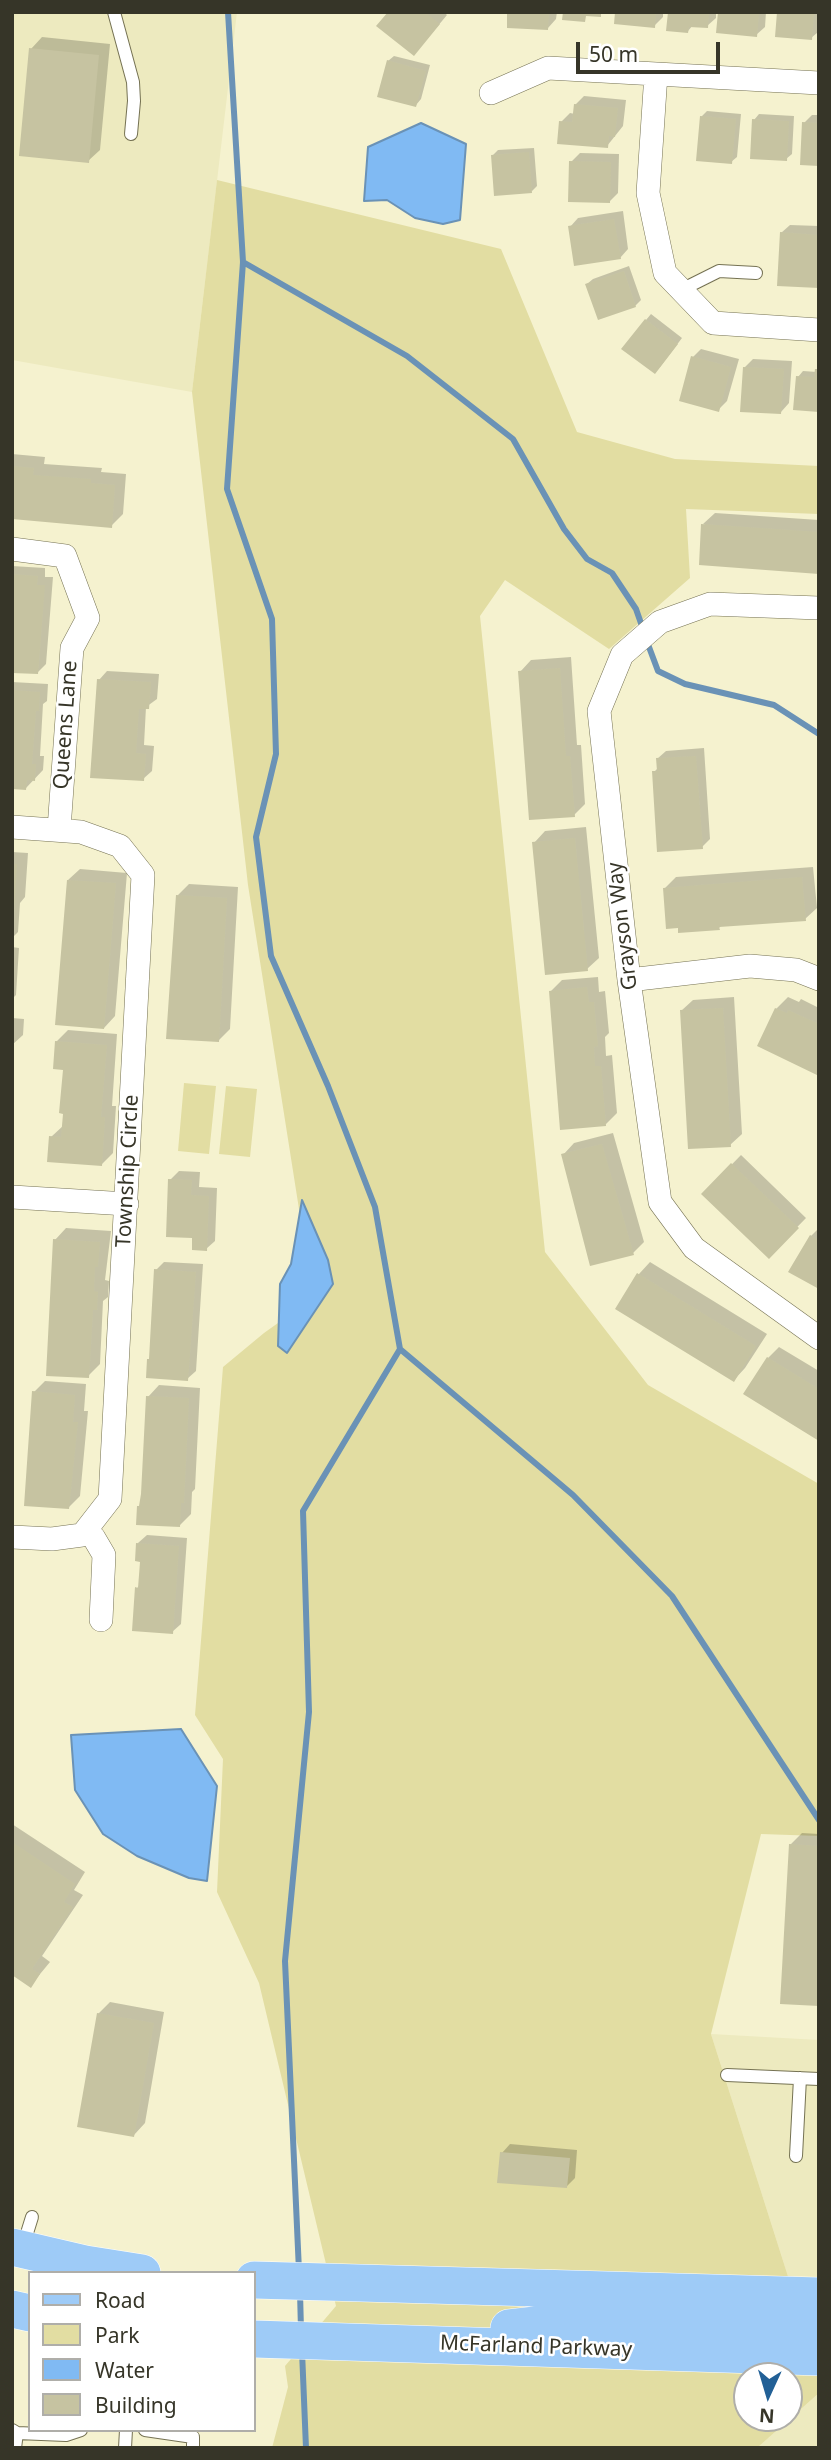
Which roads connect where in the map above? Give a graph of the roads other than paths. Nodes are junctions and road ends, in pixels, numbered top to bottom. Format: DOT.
graph roads {
  1 [pos="114,12"];
  2 [pos="656,74"];
  3 [pos="819,83"];
  4 [pos="491,93"];
  5 [pos="131,134"];
  6 [pos="757,273"];
  7 [pos="681,290"];
  8 [pos="819,330"];
  9 [pos="12,549"];
  10 [pos="819,608"];
  11 [pos="12,827"];
  12 [pos="59,829"];
  13 [pos="819,979"];
  14 [pos="629,980"];
  15 [pos="12,1197"];
  16 [pos="127,1204"];
  17 [pos="819,1338"];
  18 [pos="86,1530"];
  19 [pos="12,1537"];
  20 [pos="101,1620"];
  21 [pos="727,2075"];
  22 [pos="800,2078"];
  23 [pos="819,2079"];
  24 [pos="796,2156"];
  25 [pos="22,2238"];
  26 [pos="129,2271"];
  27 [pos="256,2280"];
  28 [pos="819,2296"];
  29 [pos="819,2327"];
  30 [pos="256,2339"];
  31 [pos="447,2344"];
  32 [pos="819,2357"];
  33 [pos="14,2431"];
  34 [pos="159,2432"];
  35 [pos="66,2442"];
  36 [pos="16,2448"];
  37 [pos="193,2448"];
  1 -- 5 [label="lane"];
  2 -- 3 [label="street"];
  2 -- 4 [label="street"];
  2 -- 7 [label="street"];
  6 -- 7 [label="lane"];
  7 -- 8 [label="street"];
  9 -- 12 [label="street, Queens Lane"];
  10 -- 14 [label="street, Grayson Way"];
  11 -- 12 [label="street, Township Circle"];
  12 -- 16 [label="street, Township Circle"];
  13 -- 14 [label="street"];
  14 -- 17 [label="street, Grayson Way"];
  15 -- 16 [label="street"];
  16 -- 18 [label="street, Township Circle"];
  18 -- 19 [label="street"];
  18 -- 20 [label="street"];
  21 -- 22 [label="lane"];
  22 -- 23 [label="lane"];
  22 -- 24 [label="lane"];
  25 -- 26 [label="main road"];
  27 -- 28 [label="main road"];
  29 -- 31 [label="main road"];
  30 -- 31 [label="main road, McFarland Parkway"];
  31 -- 32 [label="main road, McFarland Parkway"];
  33 -- 35 [label="lane"];
  33 -- 36 [label="lane"];
  34 -- 37 [label="lane"];
}
